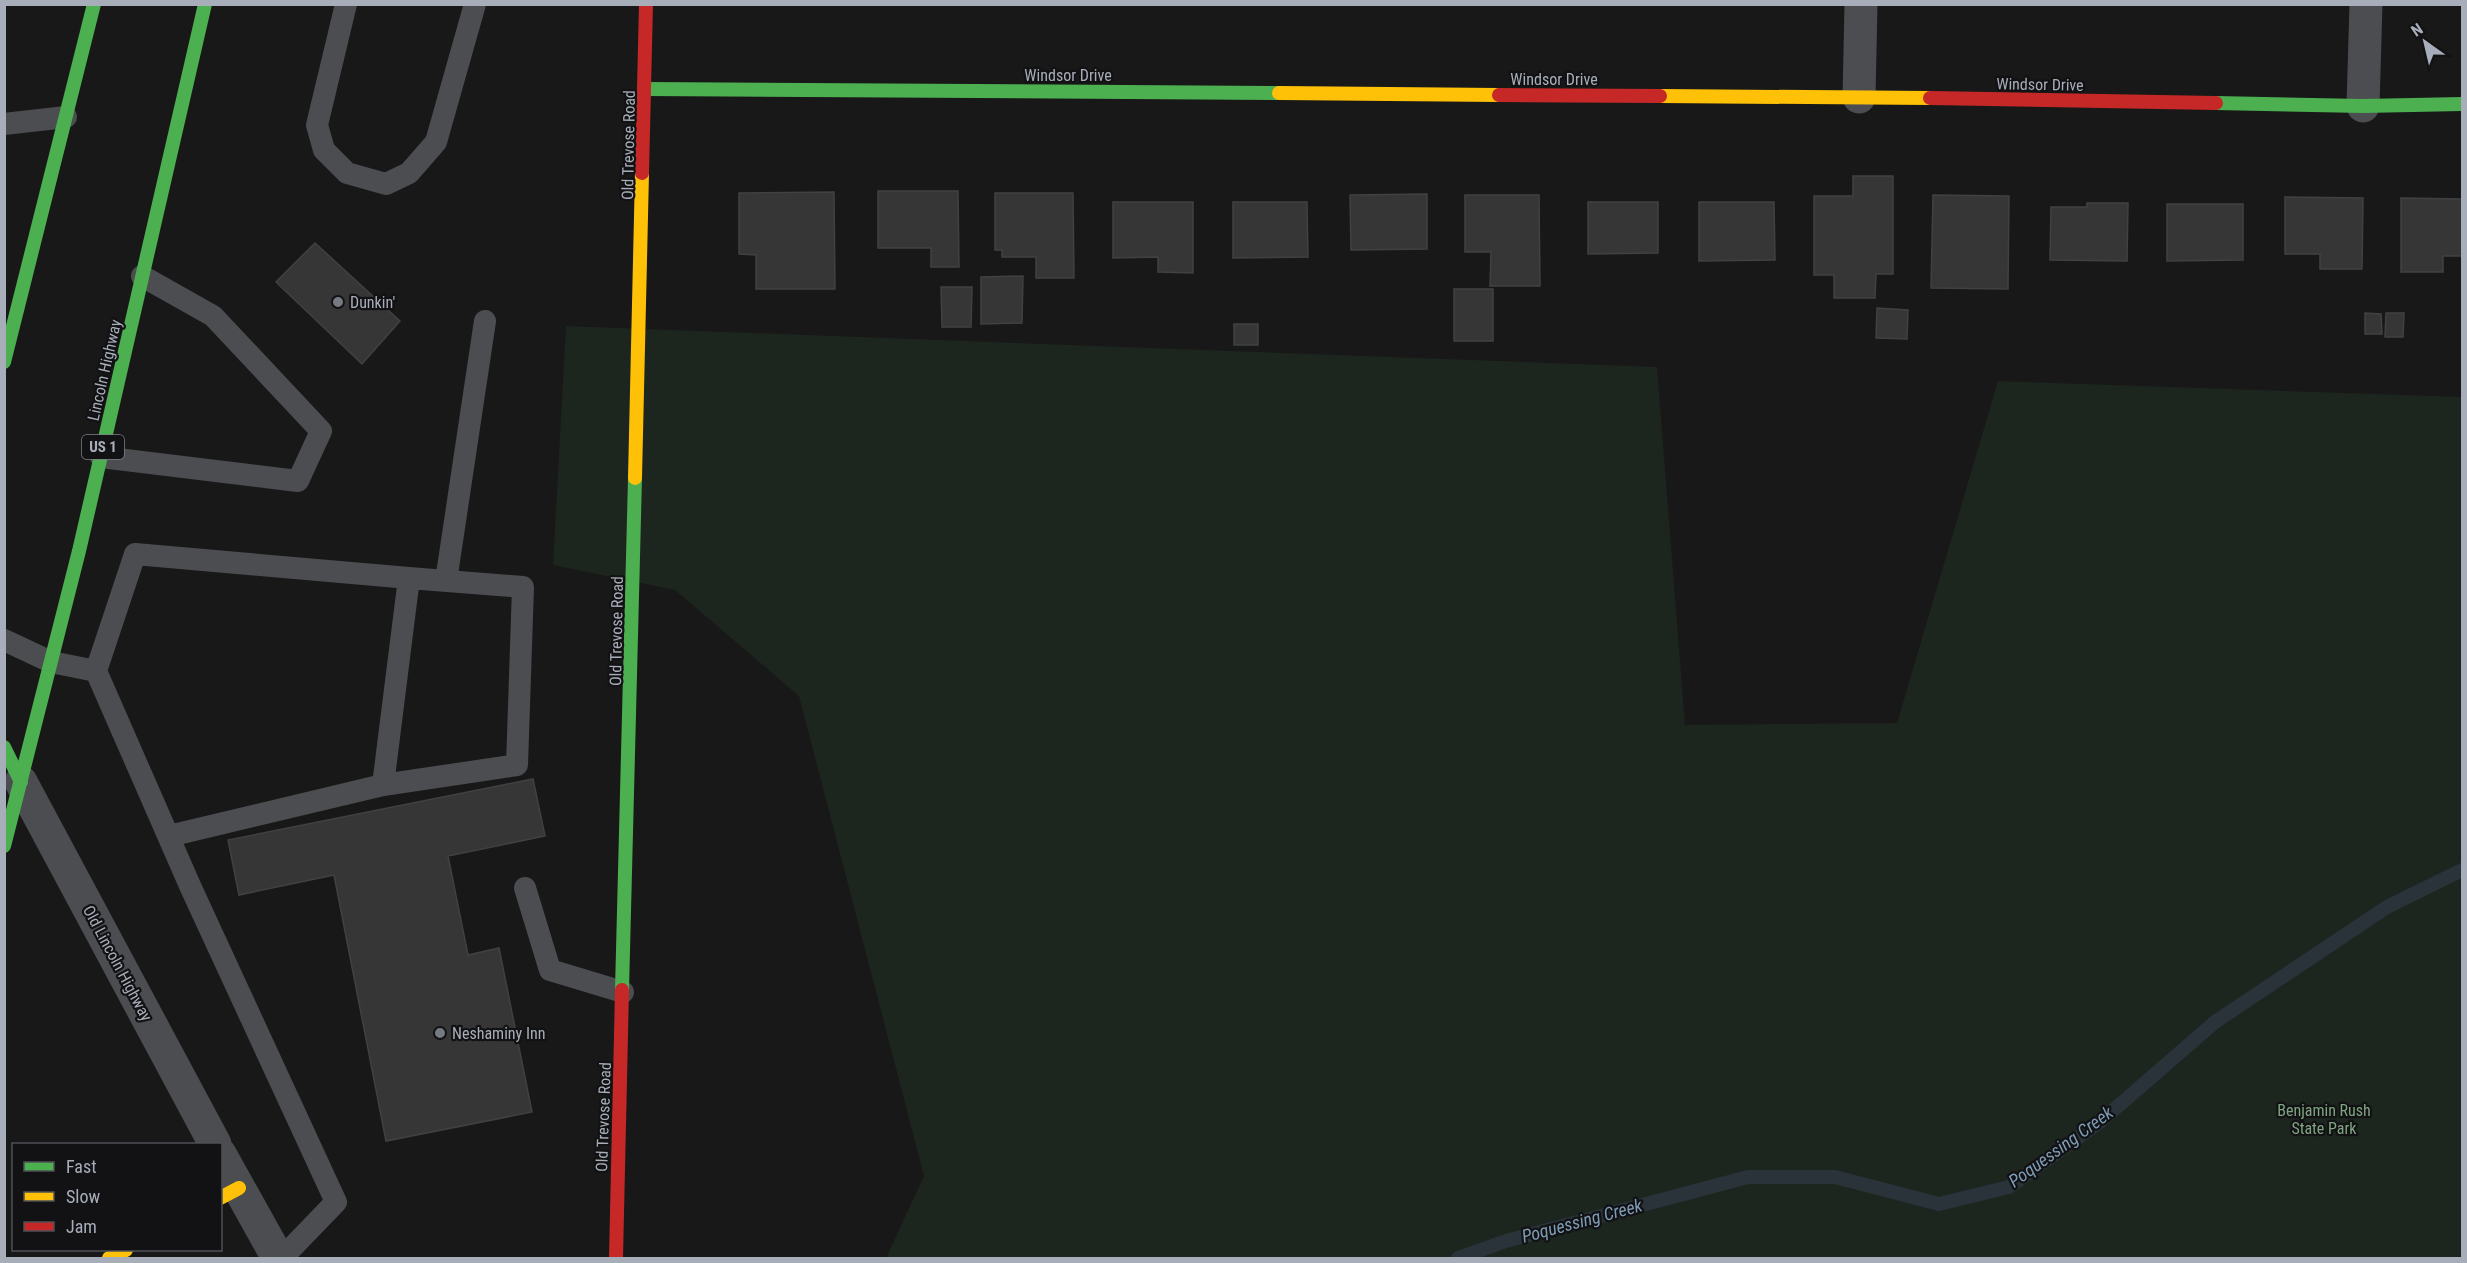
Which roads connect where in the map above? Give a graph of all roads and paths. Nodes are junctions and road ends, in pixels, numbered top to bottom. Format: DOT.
graph roads {
  1 [pos="94,4"];
  2 [pos="204,4"];
  3 [pos="346,4"];
  4 [pos="475,4"];
  5 [pos="646,4"];
  6 [pos="1861,4"];
  7 [pos="2366,4"];
  8 [pos="646,89"];
  9 [pos="1859,98"];
  10 [pos="2463,104"];
  11 [pos="2363,106"];
  12 [pos="66,117"];
  13 [pos="4,124"];
  14 [pos="142,276"];
  15 [pos="15,277"];
  16 [pos="485,321"];
  17 [pos="7,347"];
  18 [pos="4,362"];
  19 [pos="100,457"];
  20 [pos="409,578"];
  21 [pos="446,581"];
  22 [pos="4,640"];
  23 [pos="51,662"];
  24 [pos="96,671"];
  25 [pos="4,747"];
  26 [pos="13,774"];
  27 [pos="383,785"];
  28 [pos="168,836"];
  29 [pos="4,846"];
  30 [pos="525,888"];
  31 [pos="623,992"];
  32 [pos="214,1143"];
  33 [pos="222,1162"];
  34 [pos="230,1193"];
  35 [pos="124,1251"];
  36 [pos="109,1258"];
  37 [pos="280,1258"];
  38 [pos="616,1258"];
  1 -- 12 [label="main road"];
  2 -- 14 [label="main road, Lincoln Highway / US 1"];
  3 -- 4 [label="lane"];
  5 -- 8 [label="main road, Old Trevose Road"];
  6 -- 9 [label="street"];
  7 -- 11 [label="street"];
  8 -- 9 [label="main road, Windsor Drive"];
  8 -- 31 [label="main road, Old Trevose Road"];
  9 -- 11 [label="main road, Windsor Drive"];
  10 -- 11 [label="main road, Windsor Drive"];
  12 -- 13 [label="lane"];
  12 -- 15 [label="main road"];
  14 -- 19 [label="main road, Lincoln Highway / US 1"];
  14 -- 19 [label="lane"];
  15 -- 17 [label="main road"];
  16 -- 21 [label="lane"];
  17 -- 18 [label="main road"];
  19 -- 23 [label="main road, Lincoln Highway / US 1"];
  20 -- 21 [label="lane"];
  20 -- 24 [label="lane"];
  20 -- 27 [label="lane"];
  21 -- 27 [label="lane"];
  22 -- 23 [label="lane"];
  23 -- 24 [label="lane"];
  23 -- 26 [label="main road, Lincoln Highway / US 1"];
  24 -- 28 [label="lane"];
  25 -- 26 [label="main road, Old Lincoln Highway"];
  26 -- 29 [label="main road, Lincoln Highway / US 1"];
  26 -- 32 [label="street, Old Lincoln Highway"];
  27 -- 28 [label="lane"];
  28 -- 37 [label="lane"];
  30 -- 31 [label="lane"];
  31 -- 38 [label="main road, Old Trevose Road"];
  33 -- 34 [label="street"];
  34 -- 37 [label="street"];
  35 -- 36 [label="main road"];
}
